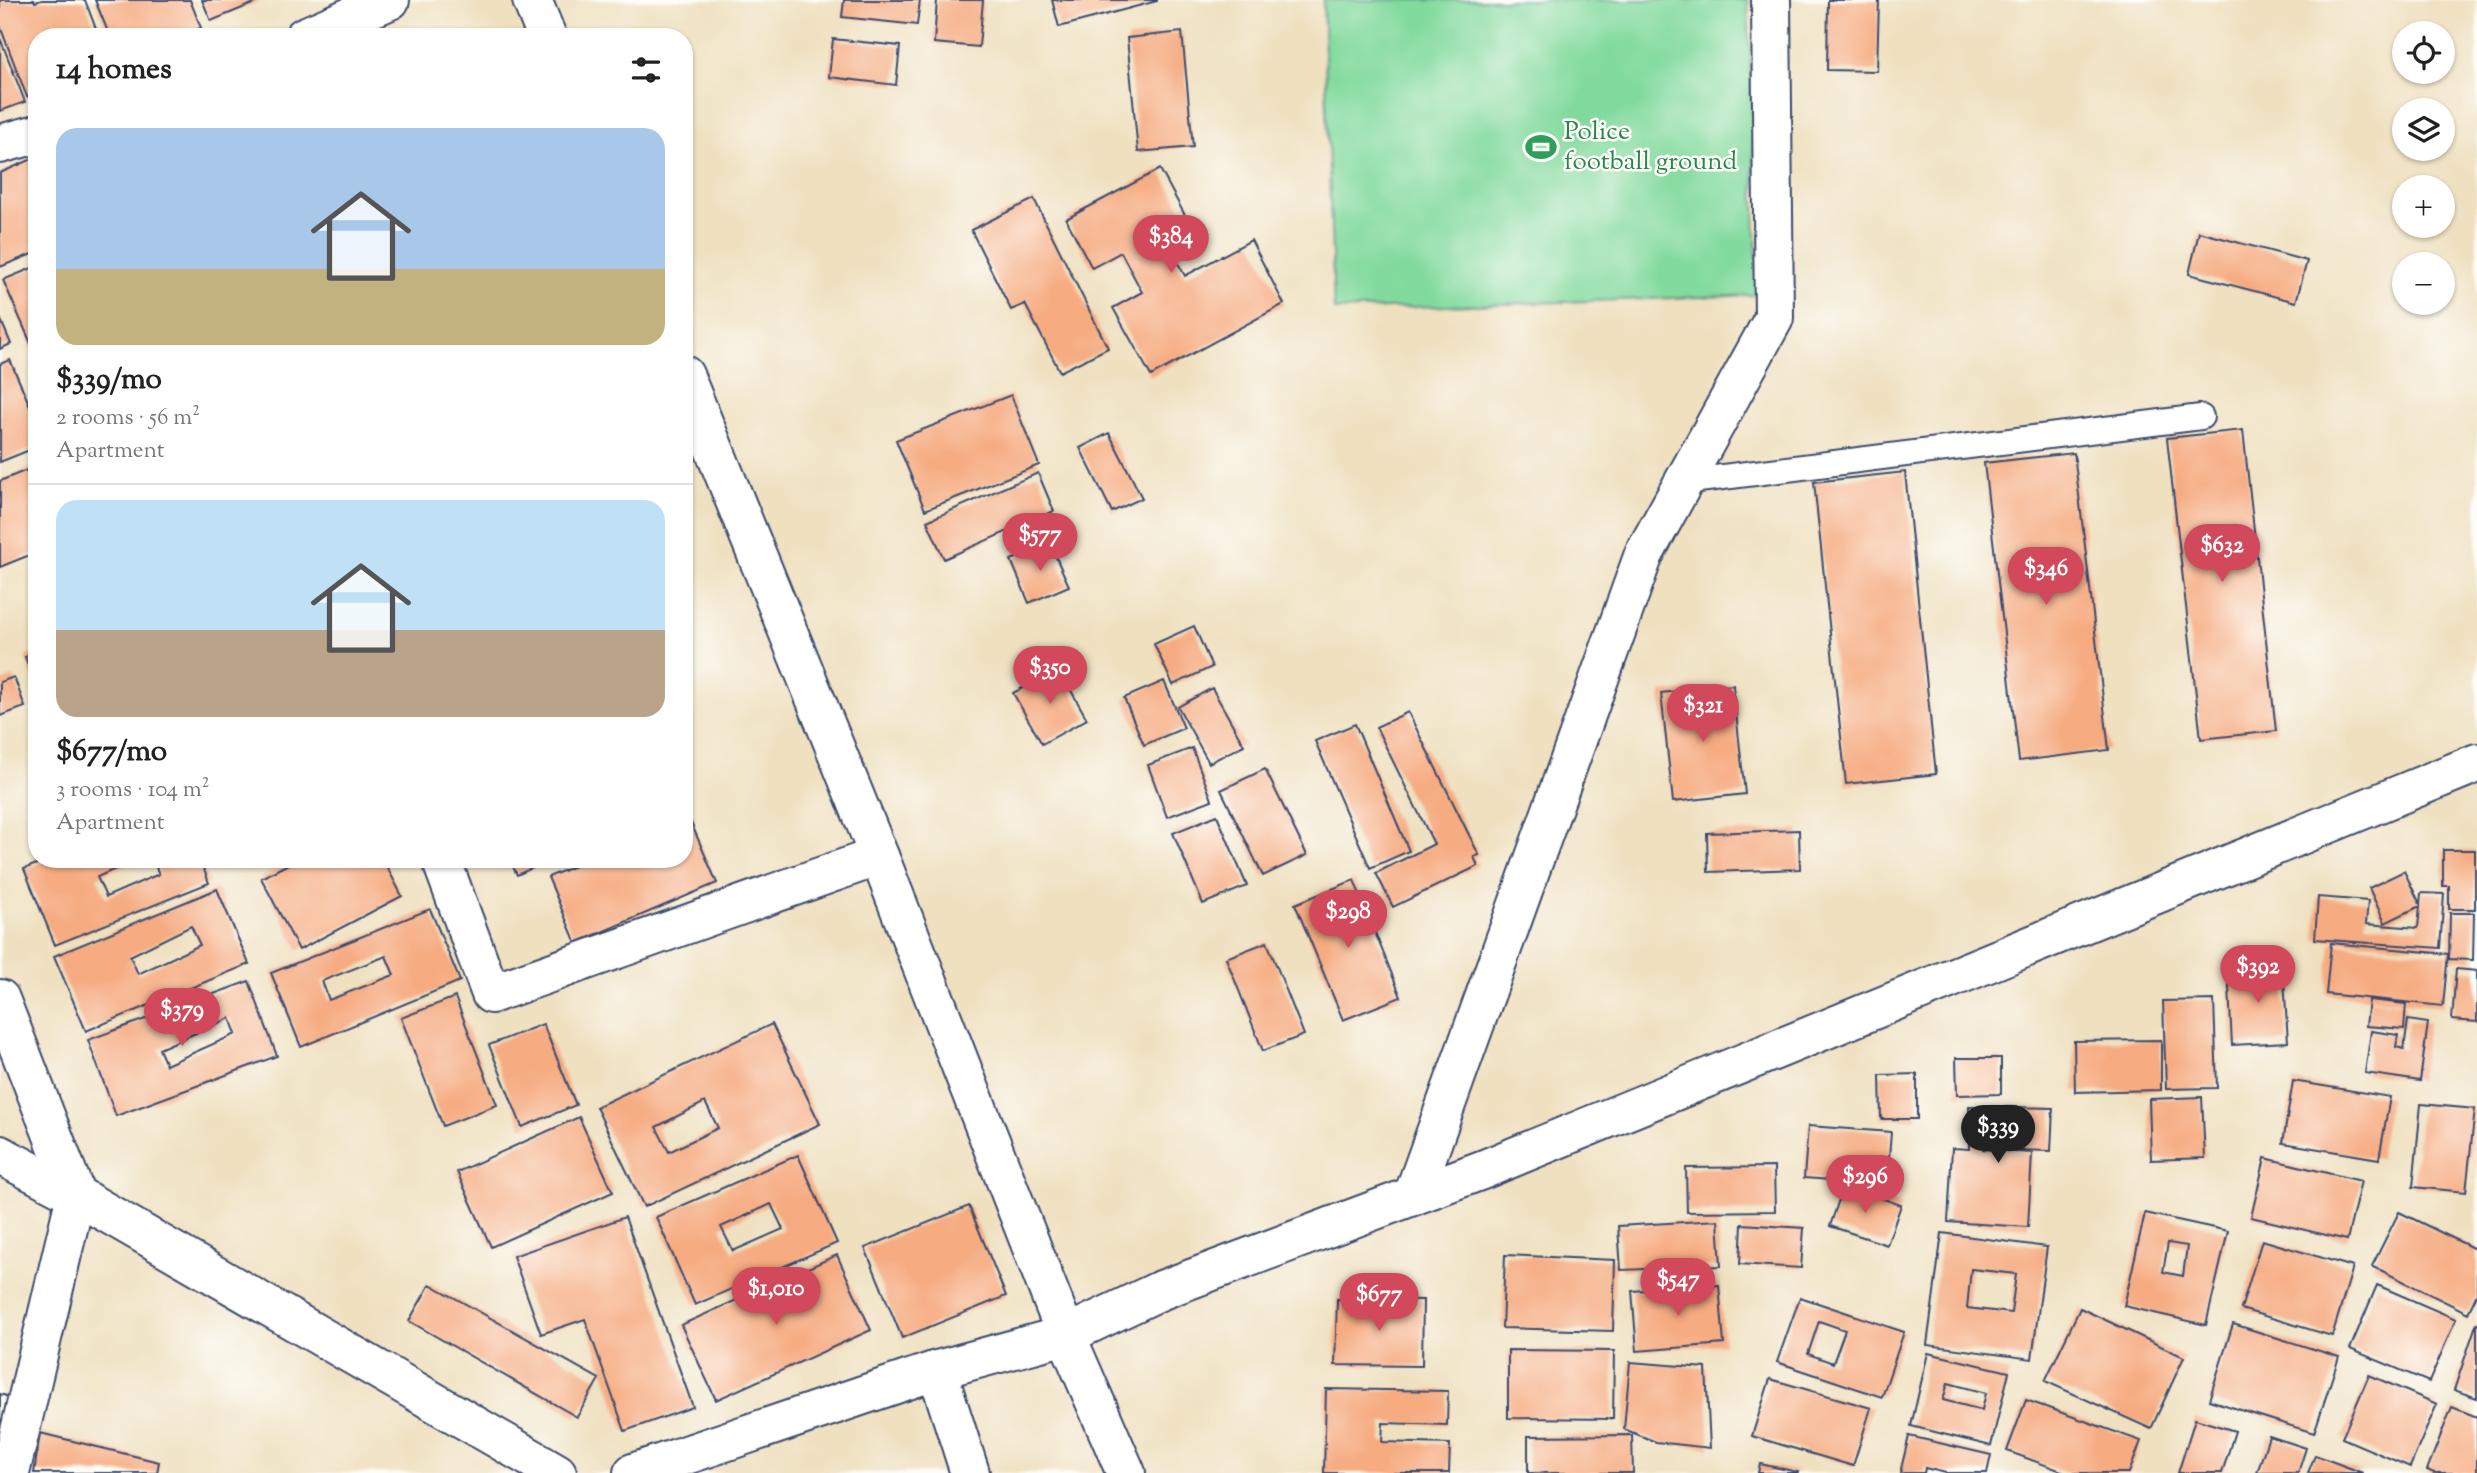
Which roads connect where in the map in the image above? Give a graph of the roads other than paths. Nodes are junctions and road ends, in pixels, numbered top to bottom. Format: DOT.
graph roads {
  1 [pos="390,0"];
  2 [pos="532,0"];
  3 [pos="1771,0"];
  4 [pos="325,28"];
  5 [pos="543,28"];
  6 [pos="28,136"];
  7 [pos="0,144"];
  8 [pos="693,397"];
  9 [pos="2201,417"];
  10 [pos="1683,482"];
  11 [pos="2477,763"];
  12 [pos="879,856"];
  13 [pos="444,868"];
  14 [pos="0,999"];
  15 [pos="0,1155"];
  16 [pos="76,1195"];
  17 [pos="1413,1196"];
  18 [pos="1066,1335"];
  19 [pos="937,1370"];
  20 [pos="10,1473"];
  21 [pos="557,1473"];
  22 [pos="634,1473"];
  23 [pos="970,1473"];
  24 [pos="1126,1473"];
  1 -- 4 [label="main road"];
  2 -- 5 [label="main road"];
  3 -- 10 [label="main road"];
  6 -- 7 [label="main road"];
  8 -- 12 [label="main road"];
  9 -- 10 [label="lane"];
  10 -- 17 [label="main road"];
  11 -- 17 [label="main road"];
  12 -- 13 [label="main road"];
  12 -- 18 [label="main road"];
  14 -- 16 [label="main road"];
  15 -- 16 [label="main road"];
  16 -- 20 [label="main road"];
  16 -- 21 [label="main road"];
  17 -- 18 [label="main road"];
  18 -- 19 [label="main road"];
  18 -- 24 [label="main road"];
  19 -- 22 [label="main road"];
  19 -- 23 [label="main road"];
}
